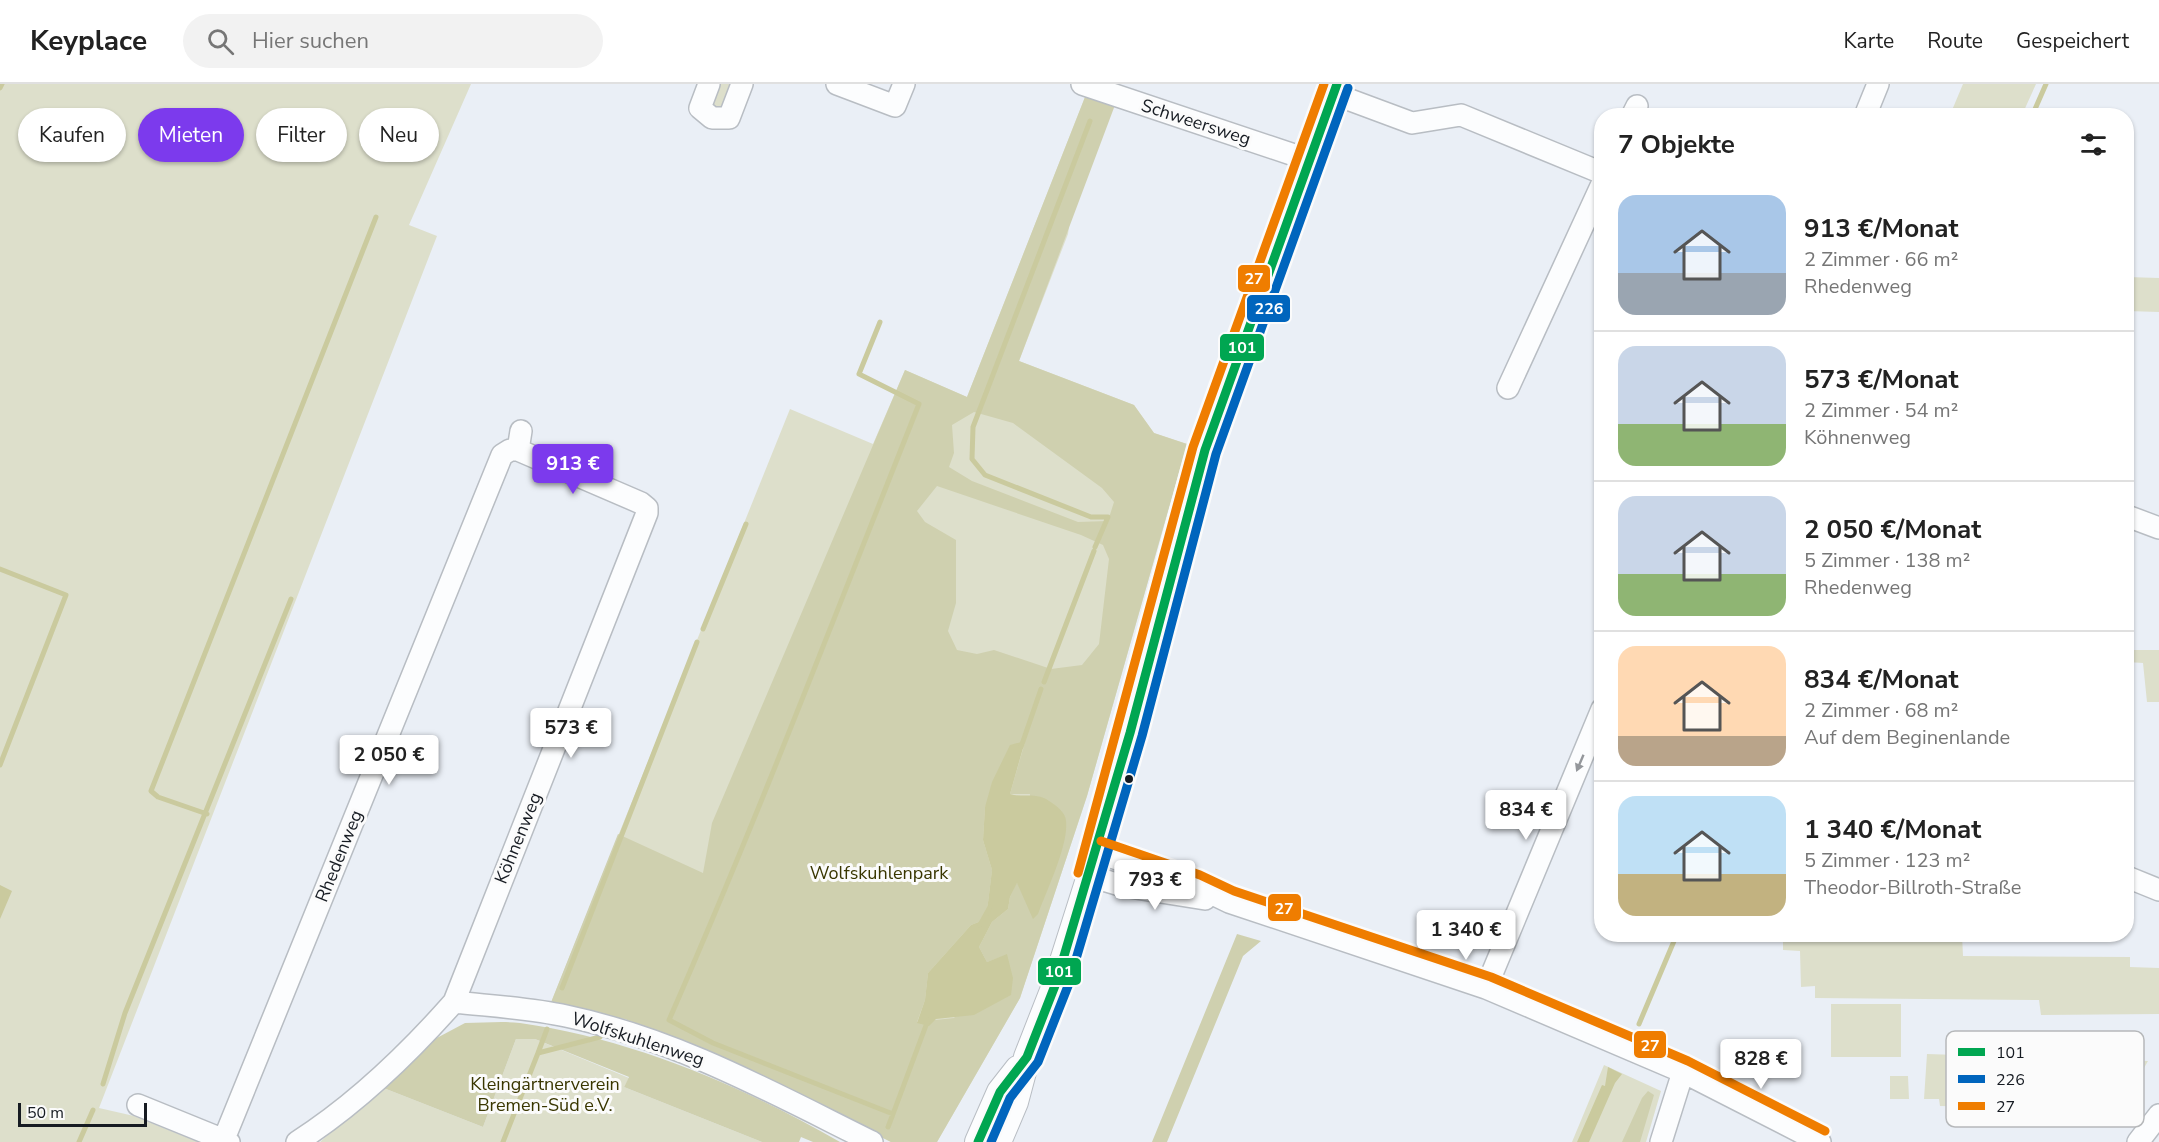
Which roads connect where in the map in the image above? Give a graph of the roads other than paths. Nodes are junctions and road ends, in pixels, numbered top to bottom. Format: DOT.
graph roads {
  1 [pos="709,84"];
  2 [pos="742,84"];
  3 [pos="837,84"];
  4 [pos="904,84"];
  5 [pos="1082,84"];
  6 [pos="1878,84"];
  7 [pos="1336,89"];
  8 [pos="1868,108"];
  9 [pos="1309,160"];
  10 [pos="1594,170"];
  11 [pos="1594,201"];
  12 [pos="1508,388"];
  13 [pos="647,508"];
  14 [pos="2134,519"];
  15 [pos="2159,528"];
  16 [pos="1594,729"];
  17 [pos="1093,864"];
  18 [pos="2134,880"];
  19 [pos="2159,890"];
  20 [pos="1486,988"];
  21 [pos="454,1002"];
  22 [pos="1027,1057"];
  23 [pos="1683,1072"];
  24 [pos="138,1105"];
  25 [pos="2159,1115"];
  26 [pos="227,1141"];
  27 [pos="297,1142"];
  28 [pos="872,1142"];
  29 [pos="978,1142"];
  30 [pos="998,1142"];
  31 [pos="1661,1142"];
  32 [pos="1820,1142"];
  33 [pos="2138,1142"];
  1 -- 2 [label="street"];
  3 -- 4 [label="street"];
  5 -- 9 [label="street, Schweersweg"];
  6 -- 8 [label="street"];
  7 -- 9 [label="main road"];
  7 -- 10 [label="street"];
  9 -- 17 [label="main road"];
  11 -- 12 [label="street"];
  13 -- 21 [label="street, Köhnenweg"];
  13 -- 26 [label="street, Rhedenweg"];
  14 -- 15 [label="street"];
  16 -- 20 [label="street, one-way"];
  17 -- 20 [label="street"];
  17 -- 22 [label="main road"];
  18 -- 19 [label="street"];
  20 -- 23 [label="street"];
  21 -- 27 [label="street"];
  21 -- 28 [label="street, Wolfskuhlenweg"];
  22 -- 29 [label="main road"];
  22 -- 30 [label="main road"];
  23 -- 31 [label="street"];
  23 -- 32 [label="street"];
  24 -- 26 [label="street"];
  25 -- 33 [label="street"];
}
